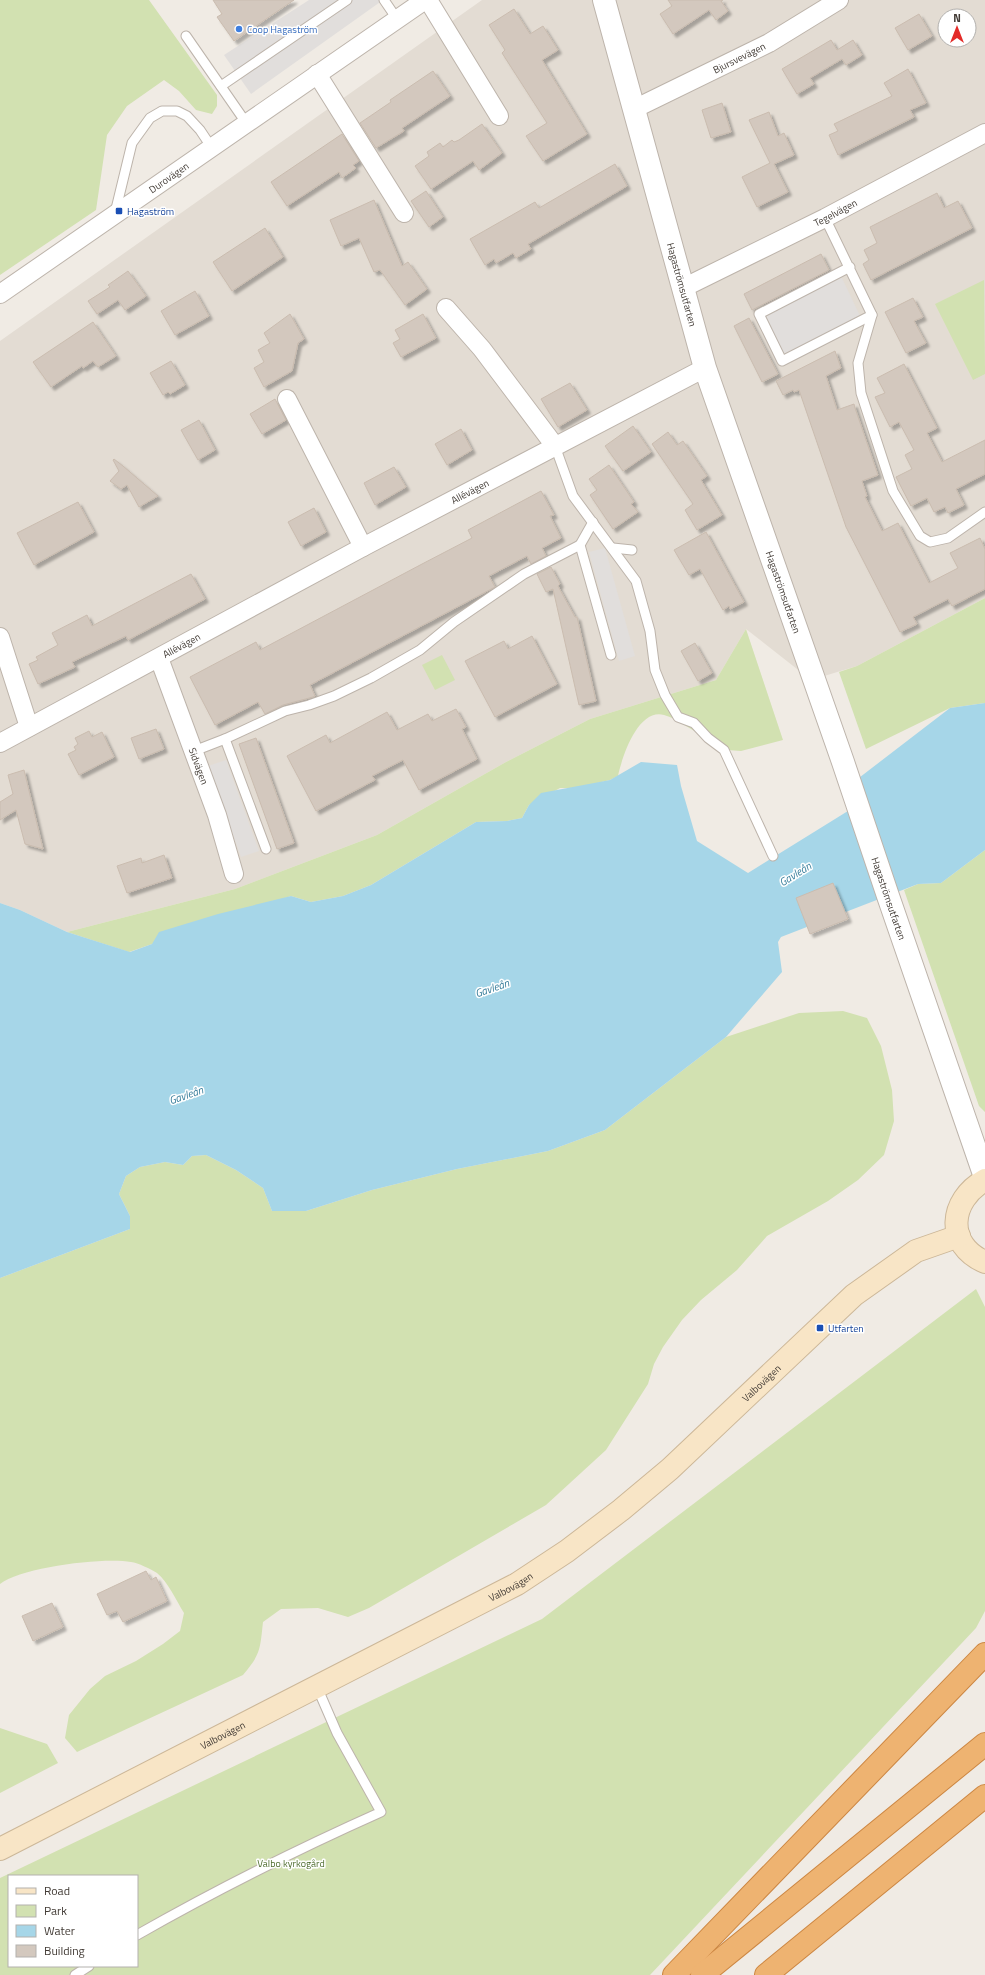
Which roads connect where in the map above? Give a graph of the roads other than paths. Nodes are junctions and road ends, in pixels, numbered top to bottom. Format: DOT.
graph roads {
  1 [pos="347,0"];
  2 [pos="384,0"];
  3 [pos="427,0"];
  4 [pos="604,0"];
  5 [pos="839,0"];
  6 [pos="397,19"];
  7 [pos="186,36"];
  8 [pos="317,74"];
  9 [pos="221,86"];
  10 [pos="634,109"];
  11 [pos="499,116"];
  12 [pos="247,124"];
  13 [pos="985,133"];
  14 [pos="212,148"];
  15 [pos="404,213"];
  16 [pos="114,214"];
  17 [pos="824,218"];
  18 [pos="850,267"];
  19 [pos="683,288"];
  20 [pos="0,294"];
  21 [pos="446,308"];
  22 [pos="872,315"];
  23 [pos="705,368"];
  24 [pos="287,399"];
  25 [pos="555,446"];
  26 [pos="985,512"];
  27 [pos="593,522"];
  28 [pos="580,545"];
  29 [pos="363,547"];
  30 [pos="613,548"];
  31 [pos="632,550"];
  32 [pos="0,637"];
  33 [pos="611,655"];
  34 [pos="159,658"];
  35 [pos="30,727"];
  36 [pos="225,739"];
  37 [pos="0,743"];
  38 [pos="194,751"];
  39 [pos="266,848"];
  40 [pos="773,856"];
  41 [pos="234,874"];
  42 [pos="985,1177"];
  43 [pos="985,1180"];
  44 [pos="959,1236"];
  45 [pos="985,1262"];
  46 [pos="985,1654"];
  47 [pos="317,1687"];
  48 [pos="985,1744"];
  49 [pos="985,1796"];
  50 [pos="0,1849"];
  51 [pos="138,1934"];
  52 [pos="87,1967"];
  53 [pos="75,1975"];
  54 [pos="674,1975"];
  55 [pos="702,1975"];
  56 [pos="766,1975"];
  1 -- 9 [label="lane"];
  2 -- 6 [label="lane"];
  3 -- 6 [label="street, Durovägen"];
  3 -- 11 [label="street"];
  4 -- 10 [label="street, Hagaströmsutfarten"];
  5 -- 10 [label="street, Bjursvevägen"];
  6 -- 8 [label="street, Durovägen"];
  7 -- 9 [label="lane"];
  8 -- 12 [label="street, Durovägen"];
  8 -- 15 [label="street"];
  9 -- 12 [label="lane"];
  10 -- 19 [label="street, Hagaströmsutfarten"];
  12 -- 14 [label="street, Durovägen"];
  13 -- 17 [label="street, Tegelvägen"];
  14 -- 16 [label="street, Durovägen"];
  14 -- 16 [label="lane"];
  16 -- 20 [label="street, Durovägen"];
  17 -- 18 [label="lane"];
  17 -- 19 [label="street, Tegelvägen"];
  18 -- 22 [label="lane"];
  18 -- 22 [label="lane"];
  19 -- 23 [label="street, Hagaströmsutfarten"];
  21 -- 25 [label="street"];
  22 -- 26 [label="lane"];
  23 -- 25 [label="street, Allévägen"];
  23 -- 42 [label="street, Hagaströmsutfarten"];
  24 -- 29 [label="street"];
  25 -- 27 [label="lane"];
  25 -- 29 [label="street, Allévägen"];
  27 -- 28 [label="lane"];
  27 -- 30 [label="lane"];
  28 -- 33 [label="lane"];
  28 -- 36 [label="lane"];
  29 -- 34 [label="street, Allévägen"];
  30 -- 31 [label="lane"];
  30 -- 40 [label="lane"];
  32 -- 35 [label="street"];
  34 -- 35 [label="street, Allévägen"];
  34 -- 38 [label="street, Sidvägen"];
  35 -- 37 [label="street, Allévägen"];
  36 -- 38 [label="lane"];
  36 -- 39 [label="lane"];
  38 -- 41 [label="street, Sidvägen"];
  43 -- 44 [label="main road"];
  44 -- 45 [label="main road"];
  44 -- 47 [label="main road, Valbovägen"];
  46 -- 54 [label="highway"];
  47 -- 50 [label="main road, Valbovägen"];
  47 -- 51 [label="lane"];
  48 -- 55 [label="highway"];
  49 -- 56 [label="highway"];
  52 -- 53 [label="lane"];
}
